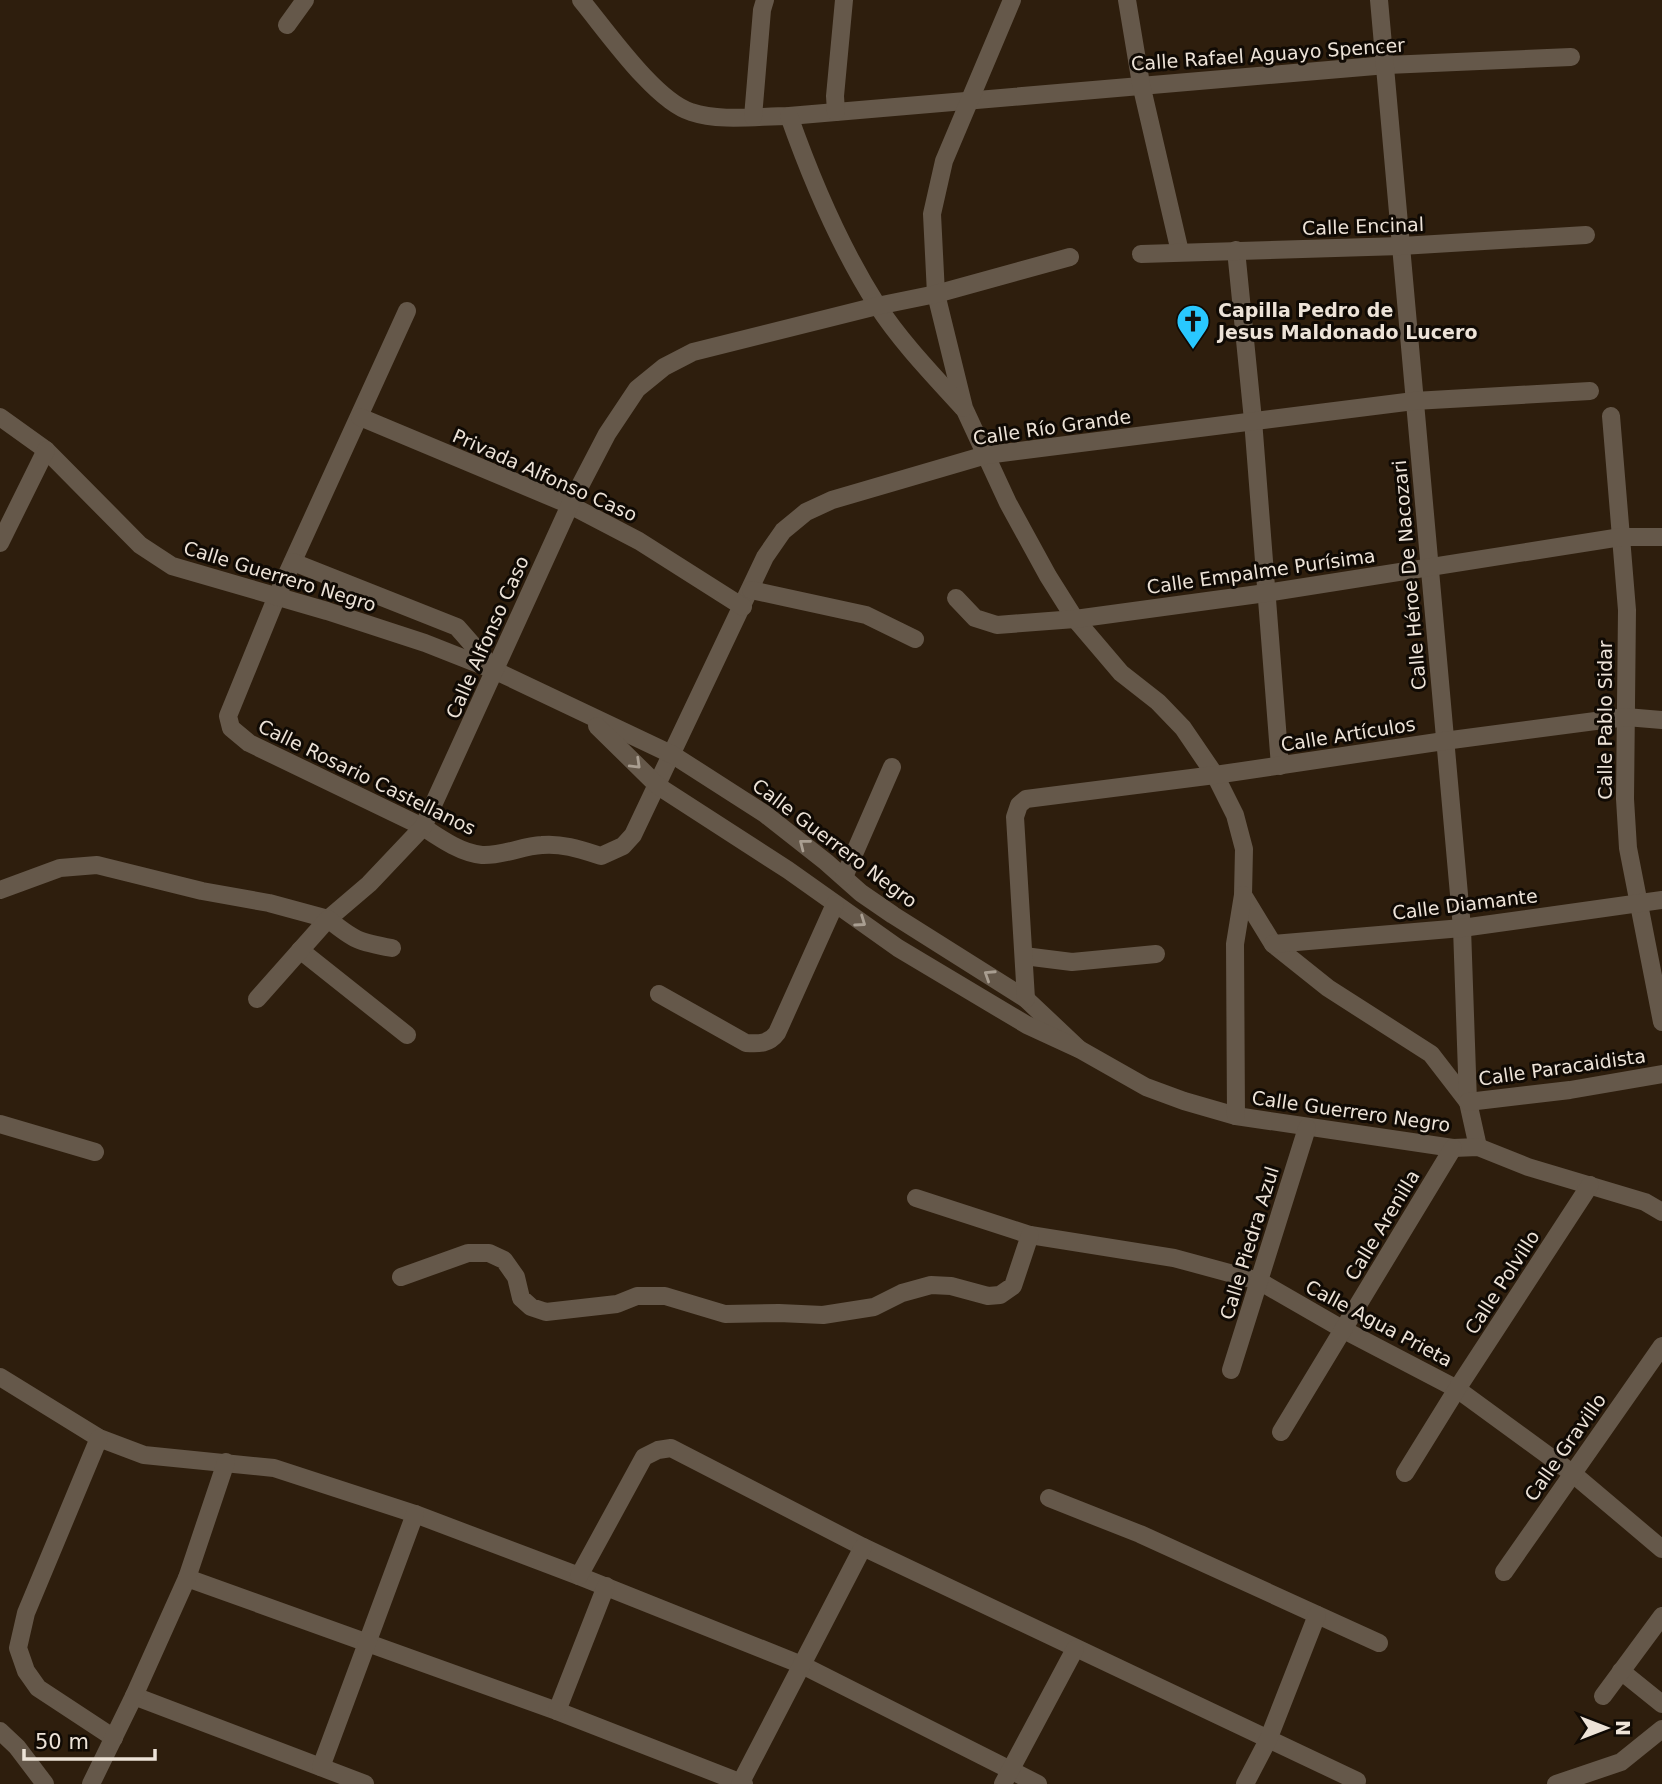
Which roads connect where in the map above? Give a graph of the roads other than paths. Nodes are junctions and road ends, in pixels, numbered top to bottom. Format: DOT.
graph roads {
  1 [pos="305,0"];
  2 [pos="581,0"];
  3 [pos="765,0"];
  4 [pos="844,0"];
  5 [pos="1012,0"];
  6 [pos="1127,0"];
  7 [pos="1379,0"];
  8 [pos="287,26"];
  9 [pos="1571,57"];
  10 [pos="1387,65"];
  11 [pos="1140,84"];
  12 [pos="969,102"];
  13 [pos="836,112"];
  14 [pos="789,116"];
  15 [pos="753,117"];
  16 [pos="1586,235"];
  17 [pos="1401,246"];
  18 [pos="1236,250"];
  19 [pos="1181,252"];
  20 [pos="1141,254"];
  21 [pos="1070,257"];
  22 [pos="936,294"];
  23 [pos="877,306"];
  24 [pos="407,312"];
  25 [pos="1590,391"];
  26 [pos="1414,401"];
  27 [pos="964,408"];
  28 [pos="1611,416"];
  29 [pos="0,417"];
  30 [pos="360,417"];
  31 [pos="1253,420"];
  32 [pos="46,450"];
  33 [pos="986,455"];
  34 [pos="570,505"];
  35 [pos="1621,537"];
  36 [pos="1662,537"];
  37 [pos="0,543"];
  38 [pos="293,562"];
  39 [pos="1431,567"];
  40 [pos="751,590"];
  41 [pos="1266,593"];
  42 [pos="277,596"];
  43 [pos="956,598"];
  44 [pos="743,607"];
  45 [pos="1075,619"];
  46 [pos="915,639"];
  47 [pos="496,671"];
  48 [pos="587,716"];
  49 [pos="1626,717"];
  50 [pos="1662,720"];
  51 [pos="1444,741"];
  52 [pos="673,755"];
  53 [pos="1280,766"];
  54 [pos="892,768"];
  55 [pos="1215,775"];
  56 [pos="659,786"];
  57 [pos="423,827"];
  58 [pos="844,877"];
  59 [pos="0,890"];
  60 [pos="1243,895"];
  61 [pos="1662,900"];
  62 [pos="1639,903"];
  63 [pos="835,904"];
  64 [pos="328,919"];
  65 [pos="1462,928"];
  66 [pos="1273,944"];
  67 [pos="391,948"];
  68 [pos="300,950"];
  69 [pos="1156,954"];
  70 [pos="1024,956"];
  71 [pos="659,994"];
  72 [pos="257,999"];
  73 [pos="1026,999"];
  74 [pos="1662,1022"];
  75 [pos="407,1035"];
  76 [pos="1079,1049"];
  77 [pos="1662,1073"];
  78 [pos="1468,1102"];
  79 [pos="1236,1116"];
  80 [pos="0,1124"];
  81 [pos="1307,1128"];
  82 [pos="1478,1147"];
  83 [pos="1453,1148"];
  84 [pos="95,1152"];
  85 [pos="1590,1185"];
  86 [pos="916,1199"];
  87 [pos="1662,1212"];
  88 [pos="1030,1235"];
  89 [pos="401,1277"];
  90 [pos="1259,1281"];
  91 [pos="1344,1330"];
  92 [pos="1662,1346"];
  93 [pos="1231,1370"];
  94 [pos="0,1377"];
  95 [pos="1457,1388"];
  96 [pos="1281,1432"];
  97 [pos="99,1438"];
  98 [pos="226,1462"];
  99 [pos="1405,1473"];
  100 [pos="1573,1473"];
  101 [pos="1049,1498"];
  102 [pos="415,1514"];
  103 [pos="863,1547"];
  104 [pos="1662,1549"];
  105 [pos="1504,1572"];
  106 [pos="579,1576"];
  107 [pos="187,1578"];
  108 [pos="606,1586"];
  109 [pos="1317,1615"];
  110 [pos="1662,1616"];
  111 [pos="368,1643"];
  112 [pos="1379,1643"];
  113 [pos="1074,1648"];
  114 [pos="802,1665"];
  115 [pos="1621,1671"];
  116 [pos="134,1696"];
  117 [pos="1604,1696"];
  118 [pos="1662,1704"];
  119 [pos="557,1711"];
  120 [pos="1662,1729"];
  121 [pos="0,1731"];
  122 [pos="114,1738"];
  123 [pos="1268,1740"];
  124 [pos="321,1767"];
  125 [pos="1007,1776"];
  126 [pos="1357,1782"];
  127 [pos="46,1784"];
  128 [pos="91,1784"];
  129 [pos="365,1784"];
  130 [pos="742,1784"];
  131 [pos="1038,1784"];
  132 [pos="1245,1784"];
  133 [pos="1556,1784"];
  1 -- 8 [label="street"];
  2 -- 15 [label="street, Calle Rafael Aguayo Spencer"];
  3 -- 15 [label="street"];
  4 -- 13 [label="street"];
  5 -- 12 [label="street"];
  6 -- 11 [label="street"];
  7 -- 10 [label="street, Calle Héroe De Nacozari"];
  9 -- 10 [label="street, Calle Rafael Aguayo Spencer"];
  10 -- 11 [label="street, Calle Rafael Aguayo Spencer"];
  10 -- 17 [label="street, Calle Héroe De Nacozari"];
  11 -- 12 [label="street, Calle Rafael Aguayo Spencer"];
  11 -- 19 [label="street"];
  12 -- 13 [label="street, Calle Rafael Aguayo Spencer"];
  12 -- 22 [label="street"];
  13 -- 14 [label="street, Calle Rafael Aguayo Spencer"];
  14 -- 15 [label="street, Calle Rafael Aguayo Spencer"];
  14 -- 23 [label="street"];
  16 -- 17 [label="street, Calle Encinal"];
  17 -- 18 [label="street, Calle Encinal"];
  17 -- 26 [label="street, Calle Héroe De Nacozari"];
  18 -- 19 [label="street, Calle Encinal"];
  18 -- 31 [label="street"];
  19 -- 20 [label="street, Calle Encinal"];
  21 -- 22 [label="street, Calle Alfonso Caso"];
  22 -- 23 [label="street, Calle Alfonso Caso"];
  22 -- 27 [label="street"];
  23 -- 27 [label="street"];
  23 -- 34 [label="street, Calle Alfonso Caso"];
  24 -- 30 [label="street, Calle Rosario Castellanos"];
  25 -- 26 [label="street, Calle Río Grande"];
  26 -- 31 [label="street, Calle Río Grande"];
  26 -- 39 [label="street, Calle Héroe De Nacozari"];
  27 -- 33 [label="street"];
  28 -- 35 [label="street, Calle Pablo Sidar"];
  29 -- 32 [label="street, Calle Guerrero Negro"];
  30 -- 34 [label="street, Privada Alfonso Caso"];
  30 -- 38 [label="street, Calle Rosario Castellanos"];
  31 -- 33 [label="street, Calle Río Grande"];
  31 -- 41 [label="street"];
  32 -- 37 [label="street"];
  32 -- 42 [label="street, Calle Guerrero Negro"];
  33 -- 40 [label="street, Calle Río Grande"];
  33 -- 45 [label="street"];
  34 -- 44 [label="street, Privada Alfonso Caso"];
  34 -- 47 [label="street, Calle Alfonso Caso"];
  35 -- 36 [label="street, Calle Empalme Purísima"];
  35 -- 39 [label="street, Calle Empalme Purísima"];
  35 -- 49 [label="street, Calle Pablo Sidar"];
  38 -- 42 [label="street, Calle Rosario Castellanos"];
  38 -- 47 [label="street"];
  39 -- 41 [label="street, Calle Empalme Purísima"];
  39 -- 51 [label="street, Calle Héroe De Nacozari"];
  40 -- 44 [label="street, Calle Río Grande"];
  40 -- 46 [label="street"];
  41 -- 45 [label="street, Calle Empalme Purísima"];
  41 -- 53 [label="street"];
  42 -- 47 [label="street, Calle Guerrero Negro"];
  42 -- 57 [label="street, Calle Rosario Castellanos"];
  43 -- 45 [label="street, Calle Empalme Purísima"];
  44 -- 52 [label="street, Calle Río Grande"];
  45 -- 55 [label="street"];
  47 -- 48 [label="street, Calle Guerrero Negro"];
  47 -- 57 [label="street, Calle Alfonso Caso"];
  48 -- 52 [label="street, Calle Guerrero Negro"];
  48 -- 56 [label="street, Calle Guerrero Negro, one-way"];
  49 -- 50 [label="street, Calle Artículos"];
  49 -- 51 [label="street, Calle Artículos"];
  49 -- 62 [label="street, Calle Pablo Sidar"];
  51 -- 53 [label="street, Calle Artículos"];
  51 -- 65 [label="street, Calle Héroe De Nacozari"];
  52 -- 56 [label="street, Calle Rosario Castellanos"];
  58 -- 52 [label="street, Calle Guerrero Negro, one-way"];
  53 -- 55 [label="street, Calle Artículos"];
  54 -- 58 [label="street"];
  55 -- 60 [label="street"];
  55 -- 70 [label="street, Calle Artículos"];
  56 -- 57 [label="street, Calle Rosario Castellanos"];
  56 -- 63 [label="street, Calle Guerrero Negro"];
  57 -- 64 [label="street, Calle Alfonso Caso"];
  73 -- 58 [label="street, Calle Guerrero Negro, one-way"];
  59 -- 64 [label="street"];
  60 -- 66 [label="street"];
  60 -- 79 [label="street"];
  61 -- 62 [label="street, Calle Diamante"];
  62 -- 65 [label="street, Calle Diamante"];
  62 -- 74 [label="street, Calle Pablo Sidar"];
  63 -- 71 [label="street"];
  63 -- 76 [label="street, Calle Guerrero Negro, one-way"];
  64 -- 67 [label="street"];
  64 -- 68 [label="street, Calle Alfonso Caso"];
  65 -- 66 [label="street, Calle Diamante"];
  65 -- 78 [label="street, Calle Héroe De Nacozari"];
  66 -- 78 [label="street"];
  68 -- 72 [label="street, Calle Alfonso Caso"];
  68 -- 75 [label="street"];
  69 -- 70 [label="street"];
  70 -- 73 [label="street"];
  73 -- 76 [label="street, Calle Guerrero Negro"];
  76 -- 79 [label="street, Calle Guerrero Negro"];
  77 -- 78 [label="street, Calle Paracaidista"];
  78 -- 82 [label="street, Calle Héroe De Nacozari"];
  79 -- 81 [label="street, Calle Guerrero Negro"];
  80 -- 84 [label="street"];
  81 -- 83 [label="street, Calle Guerrero Negro"];
  81 -- 90 [label="street, Calle Piedra Azul"];
  82 -- 83 [label="street, Calle Guerrero Negro"];
  82 -- 85 [label="street, Calle Guerrero Negro"];
  83 -- 91 [label="street, Calle Arenilla"];
  85 -- 87 [label="street, Calle Guerrero Negro"];
  85 -- 95 [label="street, Calle Polvillo"];
  86 -- 88 [label="street, Calle Agua Prieta"];
  88 -- 89 [label="street"];
  88 -- 90 [label="street, Calle Agua Prieta"];
  90 -- 91 [label="street, Calle Agua Prieta"];
  90 -- 93 [label="street, Calle Piedra Azul"];
  91 -- 95 [label="street, Calle Agua Prieta"];
  91 -- 96 [label="street, Calle Arenilla"];
  92 -- 100 [label="street, Calle Gravillo"];
  94 -- 97 [label="street"];
  95 -- 99 [label="street, Calle Polvillo"];
  95 -- 100 [label="street, Calle Agua Prieta"];
  97 -- 98 [label="street"];
  97 -- 122 [label="street"];
  98 -- 102 [label="street"];
  98 -- 107 [label="street"];
  100 -- 104 [label="street, Calle Agua Prieta"];
  100 -- 105 [label="street, Calle Gravillo"];
  101 -- 109 [label="street"];
  102 -- 106 [label="street"];
  102 -- 111 [label="street"];
  103 -- 106 [label="street"];
  103 -- 113 [label="street"];
  103 -- 114 [label="street"];
  106 -- 108 [label="street"];
  107 -- 111 [label="street"];
  107 -- 116 [label="street"];
  108 -- 114 [label="street"];
  108 -- 119 [label="street"];
  109 -- 112 [label="street"];
  109 -- 123 [label="street"];
  110 -- 115 [label="street"];
  111 -- 119 [label="street"];
  111 -- 124 [label="street"];
  113 -- 123 [label="street"];
  113 -- 125 [label="street"];
  114 -- 125 [label="street"];
  114 -- 130 [label="street"];
  115 -- 117 [label="street"];
  115 -- 118 [label="street"];
  116 -- 122 [label="street"];
  116 -- 124 [label="street"];
  119 -- 130 [label="street"];
  120 -- 133 [label="street"];
  121 -- 127 [label="street"];
  122 -- 128 [label="street"];
  123 -- 126 [label="street"];
  123 -- 132 [label="street"];
  124 -- 129 [label="street"];
  125 -- 131 [label="street"];
}
